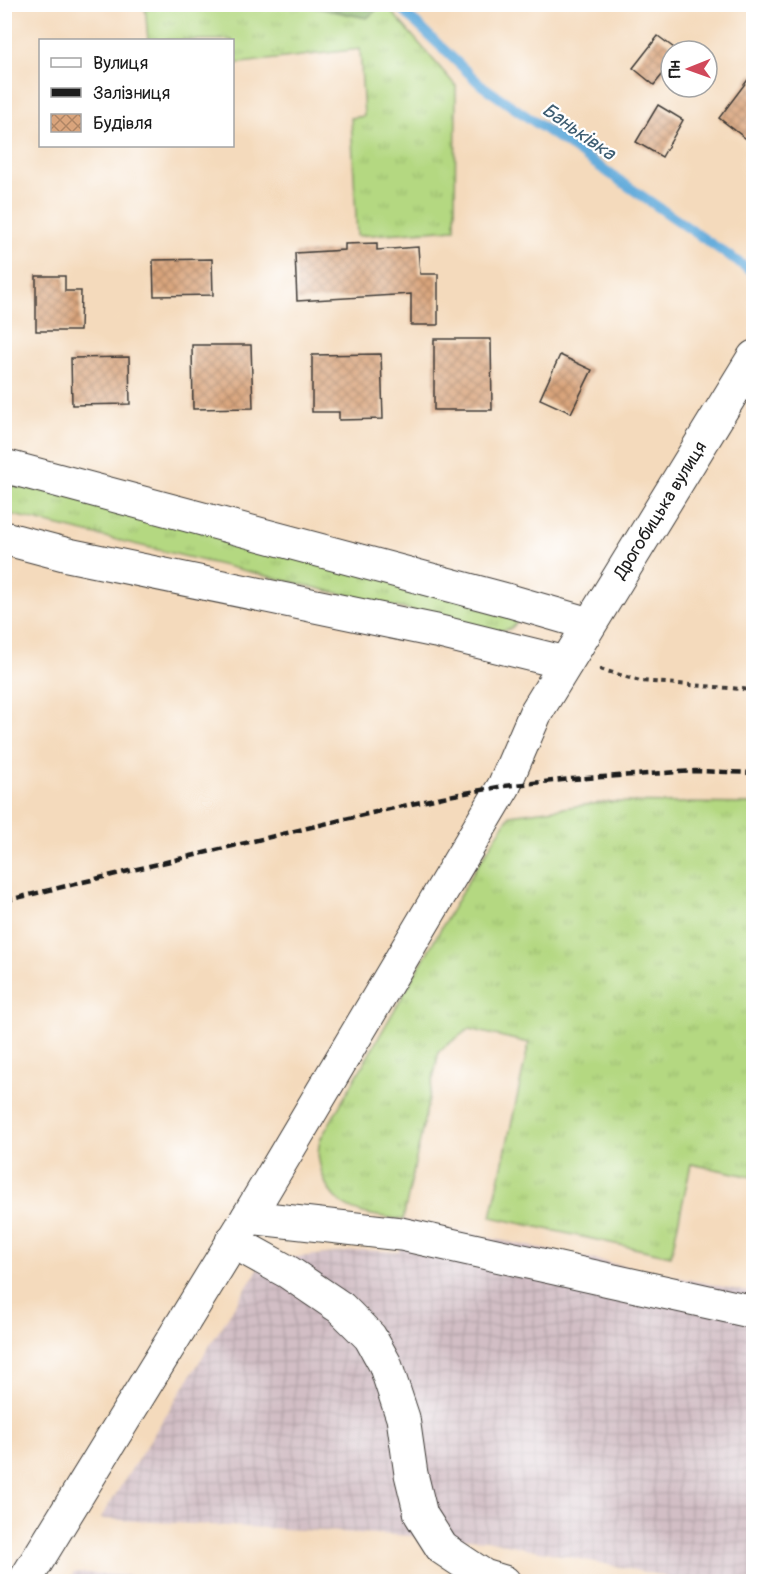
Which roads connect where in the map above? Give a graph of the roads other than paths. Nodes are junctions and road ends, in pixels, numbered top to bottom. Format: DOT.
graph roads {
  1 [pos="753,357"];
  2 [pos="4,466"];
  3 [pos="4,538"];
  4 [pos="589,624"];
  5 [pos="569,659"];
  6 [pos="240,1229"];
  7 [pos="753,1312"];
  8 [pos="24,1581"];
  9 [pos="504,1581"];
  1 -- 4 [label="street, Дрогобицька вулиця"];
  2 -- 4 [label="street"];
  3 -- 5 [label="street"];
  4 -- 5 [label="street, Дрогобицька вулиця"];
  5 -- 6 [label="street, Дрогобицька вулиця"];
  6 -- 7 [label="street"];
  6 -- 8 [label="street, Дрогобицька вулиця"];
  6 -- 9 [label="street"];
}
